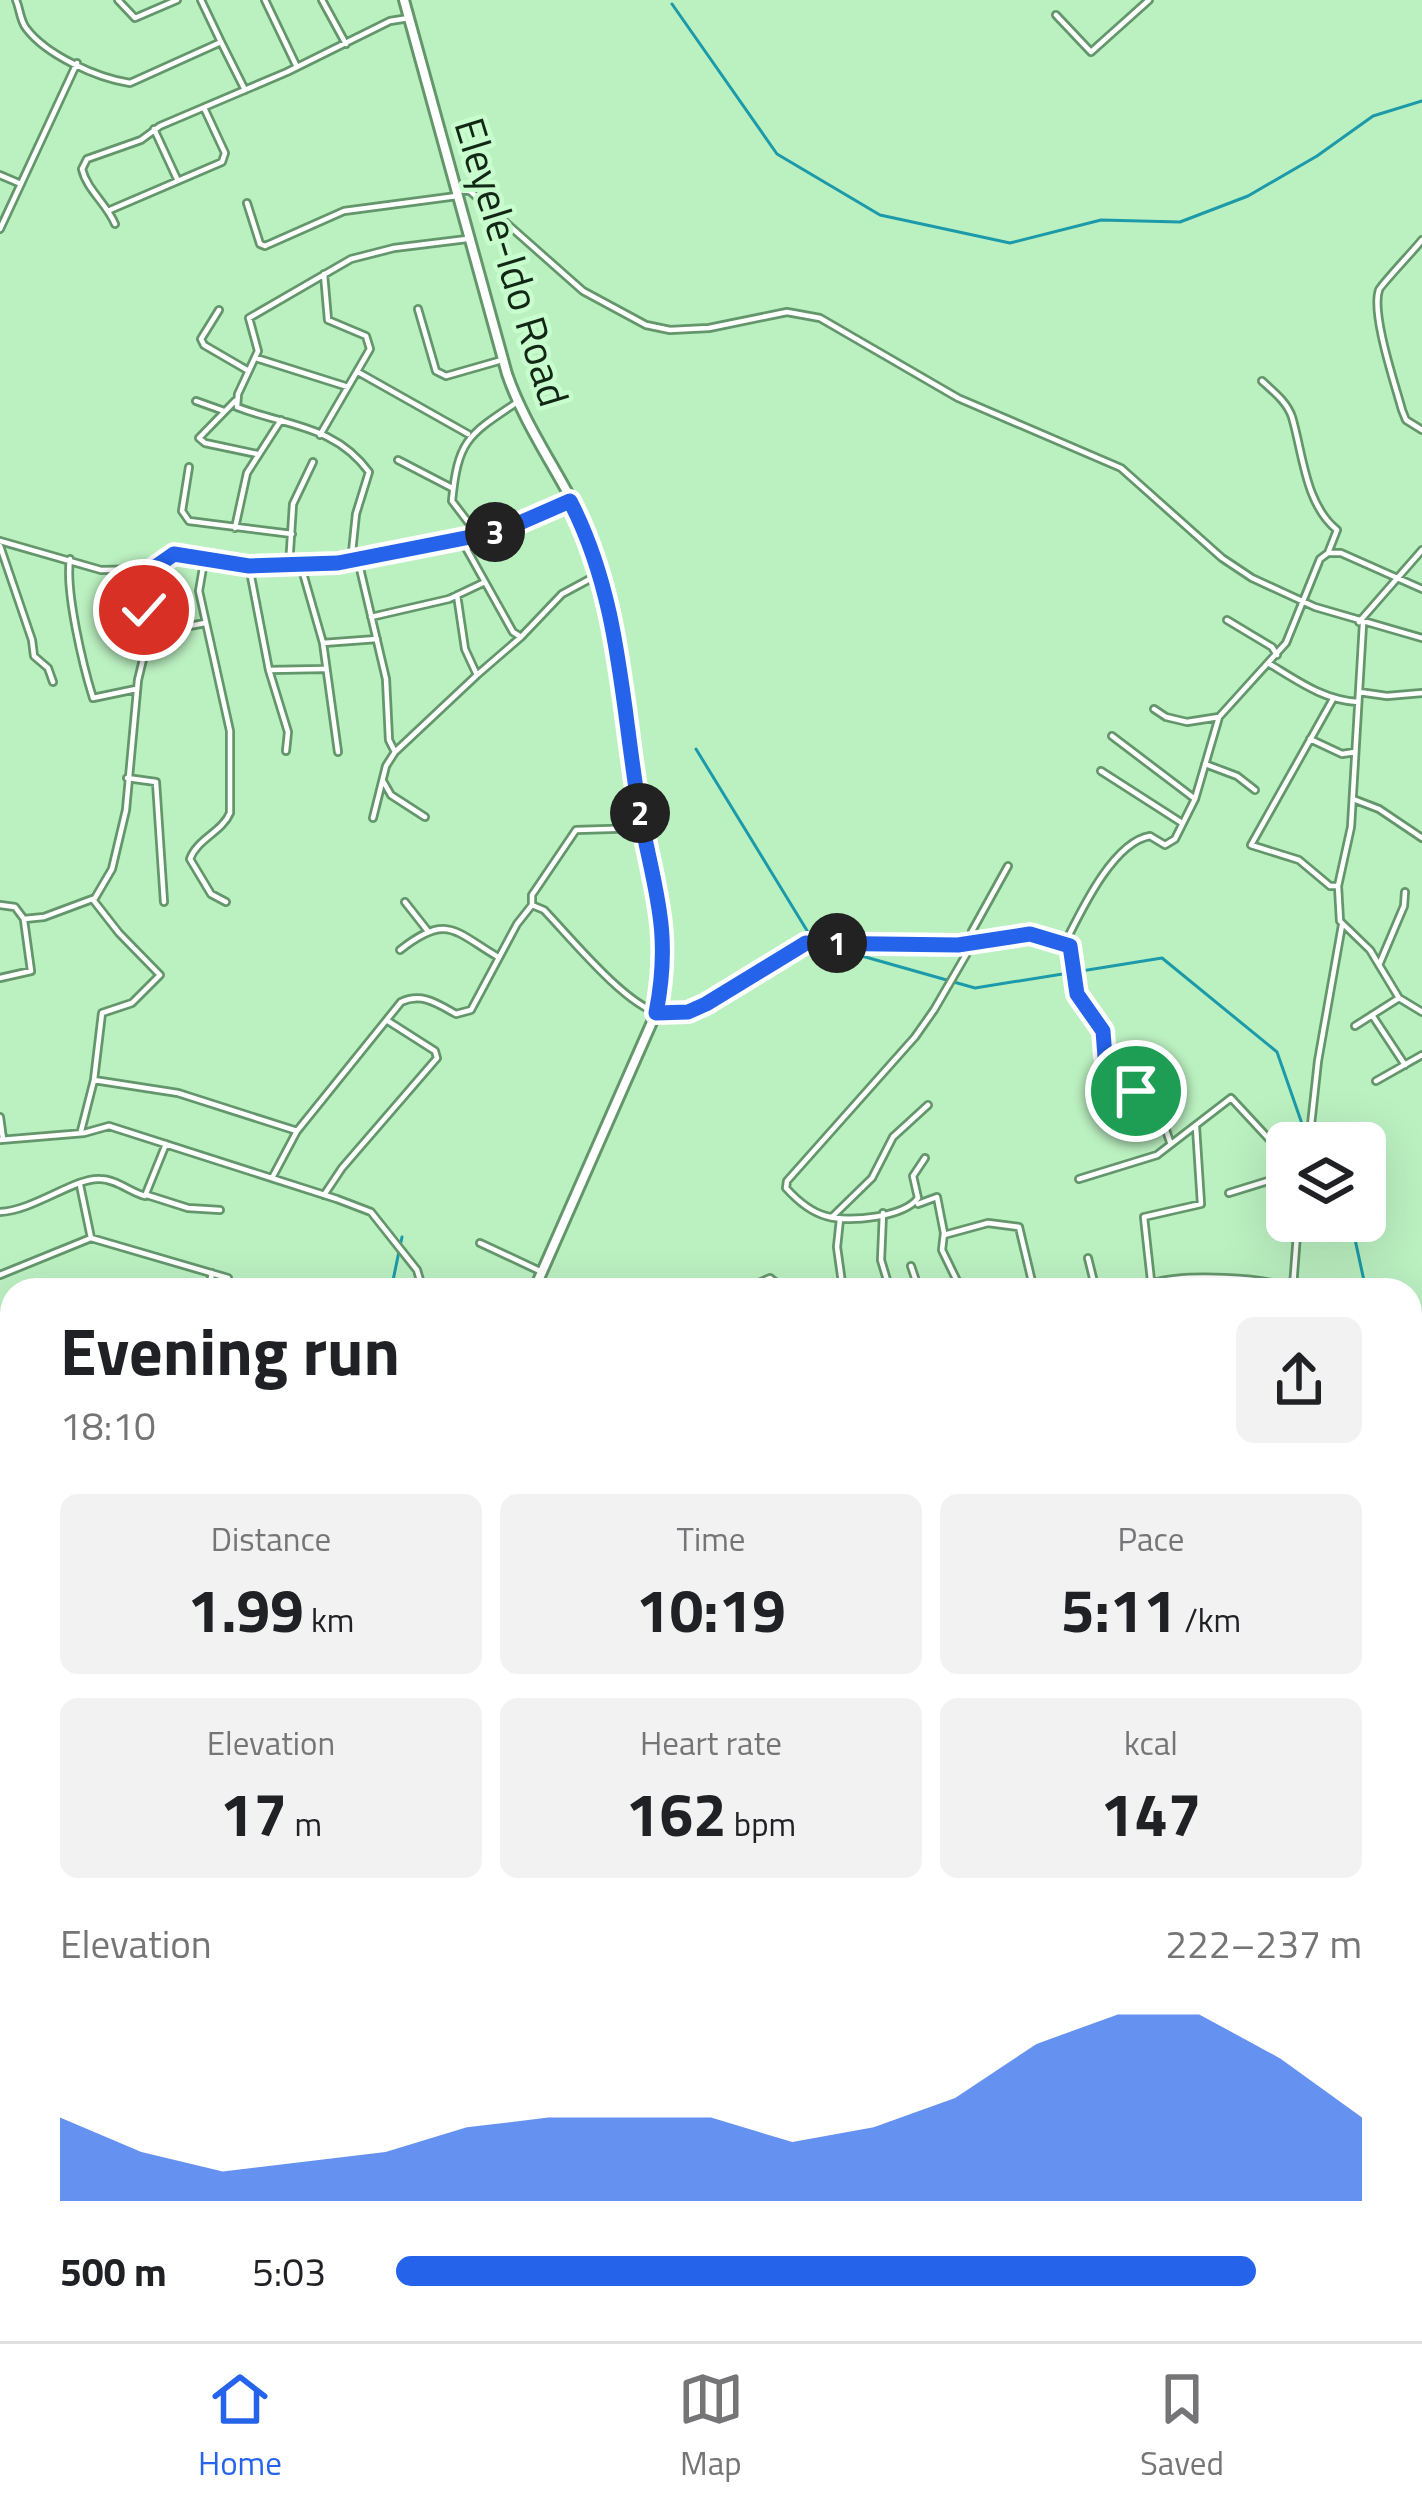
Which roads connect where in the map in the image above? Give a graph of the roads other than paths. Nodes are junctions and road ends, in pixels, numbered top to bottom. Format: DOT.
graph roads {
  1 [pos="16,0"];
  2 [pos="118,0"];
  3 [pos="177,0"];
  4 [pos="201,0"];
  5 [pos="265,0"];
  6 [pos="322,0"];
  7 [pos="404,0"];
  8 [pos="1149,0"];
  9 [pos="1055,15"];
  10 [pos="409,18"];
  11 [pos="221,42"];
  12 [pos="346,44"];
  13 [pos="77,63"];
  14 [pos="297,68"];
  15 [pos="245,90"];
  16 [pos="205,110"];
  17 [pos="154,129"];
  18 [pos="0,175"];
  19 [pos="178,181"];
  20 [pos="21,184"];
  21 [pos="456,193"];
  22 [pos="248,202"];
  23 [pos="110,210"];
  24 [pos="115,224"];
  25 [pos="0,229"];
  26 [pos="470,239"];
  27 [pos="1422,240"];
  28 [pos="324,274"];
  29 [pos="418,309"];
  30 [pos="219,310"];
  31 [pos="255,357"];
  32 [pos="502,360"];
  33 [pos="248,370"];
  34 [pos="358,372"];
  35 [pos="1262,381"];
  36 [pos="347,387"];
  37 [pos="196,400"];
  38 [pos="236,401"];
  39 [pos="517,403"];
  40 [pos="224,412"];
  41 [pos="281,419"];
  42 [pos="1422,430"];
  43 [pos="320,435"];
  44 [pos="469,435"];
  45 [pos="256,454"];
  46 [pos="398,460"];
  47 [pos="313,462"];
  48 [pos="189,467"];
  49 [pos="454,488"];
  50 [pos="570,501"];
  51 [pos="236,528"];
  52 [pos="292,534"];
  53 [pos="478,536"];
  54 [pos="461,539"];
  55 [pos="0,543"];
  56 [pos="1422,550"];
  57 [pos="1328,553"];
  58 [pos="205,556"];
  59 [pos="70,559"];
  60 [pos="355,561"];
  61 [pos="249,566"];
  62 [pos="289,566"];
  63 [pos="301,566"];
  64 [pos="154,568"];
  65 [pos="602,573"];
  66 [pos="1398,578"];
  67 [pos="485,582"];
  68 [pos="1422,589"];
  69 [pos="457,595"];
  70 [pos="1302,601"];
  71 [pos="371,617"];
  72 [pos="1227,620"];
  73 [pos="205,623"];
  74 [pos="1361,623"];
  75 [pos="142,635"];
  76 [pos="521,637"];
  77 [pos="1422,638"];
  78 [pos="376,639"];
  79 [pos="323,644"];
  80 [pos="1276,655"];
  81 [pos="1268,664"];
  82 [pos="326,668"];
  83 [pos="269,670"];
  84 [pos="477,675"];
  85 [pos="53,682"];
  86 [pos="136,689"];
  87 [pos="1359,692"];
  88 [pos="1422,694"];
  89 [pos="1333,700"];
  90 [pos="1358,702"];
  91 [pos="1154,709"];
  92 [pos="1219,717"];
  93 [pos="1112,736"];
  94 [pos="1310,739"];
  95 [pos="286,751"];
  96 [pos="338,752"];
  97 [pos="394,752"];
  98 [pos="1358,752"];
  99 [pos="1205,764"];
  100 [pos="1101,771"];
  101 [pos="127,778"];
  102 [pos="382,781"];
  103 [pos="1255,790"];
  104 [pos="1195,799"];
  105 [pos="1353,799"];
  106 [pos="425,817"];
  107 [pos="373,818"];
  108 [pos="1182,824"];
  109 [pos="643,828"];
  110 [pos="1422,838"];
  111 [pos="1008,866"];
  112 [pos="1338,886"];
  113 [pos="1405,892"];
  114 [pos="93,899"];
  115 [pos="164,902"];
  116 [pos="226,902"];
  117 [pos="405,902"];
  118 [pos="0,905"];
  119 [pos="532,905"];
  120 [pos="24,919"];
  121 [pos="1342,925"];
  122 [pos="427,930"];
  123 [pos="1065,943"];
  124 [pos="966,945"];
  125 [pos="400,950"];
  126 [pos="498,957"];
  127 [pos="1379,964"];
  128 [pos="0,978"];
  129 [pos="1399,998"];
  130 [pos="1422,999"];
  131 [pos="1420,1011"];
  132 [pos="656,1013"];
  133 [pos="1372,1015"];
  134 [pos="386,1020"];
  135 [pos="1355,1026"];
  136 [pos="1422,1055"];
  137 [pos="1405,1065"];
  138 [pos="94,1080"];
  139 [pos="1376,1081"];
  140 [pos="928,1105"];
  141 [pos="0,1117"];
  142 [pos="1311,1122"];
  143 [pos="1196,1125"];
  144 [pos="297,1131"];
  145 [pos="81,1133"];
  146 [pos="2,1139"];
  147 [pos="1170,1142"];
  148 [pos="166,1144"];
  149 [pos="925,1158"];
  150 [pos="272,1178"];
  151 [pos="1078,1178"];
  152 [pos="80,1184"];
  153 [pos="1229,1193"];
  154 [pos="147,1195"];
  155 [pos="324,1195"];
  156 [pos="914,1204"];
  157 [pos="220,1210"];
  158 [pos="0,1213"];
  159 [pos="883,1213"];
  160 [pos="836,1218"];
  161 [pos="944,1235"];
  162 [pos="91,1238"];
  163 [pos="1296,1242"];
  164 [pos="480,1243"];
  165 [pos="1088,1258"];
  166 [pos="911,1266"];
  167 [pos="212,1272"];
  168 [pos="542,1272"];
  169 [pos="0,1275"];
  170 [pos="228,1277"];
  171 [pos="211,1278"];
  172 [pos="420,1278"];
  173 [pos="540,1278"];
  174 [pos="842,1278"];
  175 [pos="886,1278"];
  176 [pos="915,1278"];
  177 [pos="955,1278"];
  178 [pos="1031,1278"];
  179 [pos="1093,1278"];
  180 [pos="1151,1278"];
  181 [pos="1294,1278"];
  1 -- 13 [label="street"];
  2 -- 3 [label="street"];
  4 -- 11 [label="street"];
  5 -- 14 [label="street"];
  6 -- 12 [label="street"];
  7 -- 10 [label="main road, Eleyele-Ido Road"];
  8 -- 9 [label="street"];
  10 -- 12 [label="street"];
  10 -- 21 [label="main road, Eleyele-Ido Road"];
  11 -- 13 [label="street"];
  11 -- 15 [label="street"];
  12 -- 14 [label="street"];
  13 -- 20 [label="street"];
  14 -- 15 [label="street"];
  15 -- 16 [label="street"];
  16 -- 17 [label="street"];
  16 -- 19 [label="street"];
  17 -- 19 [label="street"];
  17 -- 23 [label="street"];
  18 -- 20 [label="street"];
  19 -- 23 [label="street"];
  20 -- 25 [label="street"];
  21 -- 22 [label="street"];
  21 -- 26 [label="main road, Eleyele-Ido Road"];
  21 -- 70 [label="street"];
  23 -- 24 [label="street"];
  26 -- 28 [label="street"];
  26 -- 32 [label="main road, Eleyele-Ido Road"];
  27 -- 42 [label="street"];
  28 -- 31 [label="street"];
  28 -- 34 [label="street"];
  29 -- 32 [label="street"];
  30 -- 33 [label="street"];
  31 -- 33 [label="street"];
  31 -- 36 [label="street"];
  32 -- 39 [label="main road, Eleyele-Ido Road"];
  33 -- 38 [label="street"];
  34 -- 36 [label="street"];
  34 -- 44 [label="street"];
  35 -- 57 [label="street"];
  36 -- 43 [label="street"];
  37 -- 40 [label="street"];
  38 -- 40 [label="street"];
  38 -- 41 [label="street"];
  39 -- 44 [label="street"];
  39 -- 50 [label="main road, Eleyele-Ido Road"];
  40 -- 45 [label="street"];
  41 -- 43 [label="street"];
  41 -- 45 [label="street"];
  43 -- 60 [label="street"];
  44 -- 49 [label="street"];
  45 -- 51 [label="street"];
  46 -- 49 [label="street"];
  47 -- 52 [label="street"];
  48 -- 51 [label="street"];
  49 -- 53 [label="street"];
  50 -- 53 [label="street"];
  50 -- 65 [label="main road, Eleyele-Ido Road"];
  51 -- 52 [label="street"];
  52 -- 62 [label="street"];
  53 -- 54 [label="street"];
  54 -- 60 [label="street"];
  54 -- 67 [label="street"];
  55 -- 59 [label="street"];
  55 -- 85 [label="street"];
  56 -- 66 [label="street"];
  57 -- 66 [label="street"];
  57 -- 70 [label="street"];
  58 -- 61 [label="street"];
  58 -- 64 [label="street"];
  58 -- 73 [label="street"];
  59 -- 64 [label="street"];
  59 -- 86 [label="street"];
  60 -- 63 [label="street"];
  60 -- 71 [label="street"];
  61 -- 62 [label="street"];
  61 -- 83 [label="street"];
  62 -- 63 [label="street"];
  63 -- 79 [label="street"];
  64 -- 75 [label="street"];
  65 -- 76 [label="street"];
  65 -- 109 [label="main road, Eleyele-Ido Road"];
  66 -- 68 [label="street"];
  66 -- 74 [label="street"];
  67 -- 69 [label="street"];
  67 -- 76 [label="street"];
  69 -- 71 [label="street"];
  69 -- 84 [label="street"];
  70 -- 74 [label="street"];
  70 -- 80 [label="street"];
  71 -- 78 [label="street"];
  72 -- 80 [label="street"];
  73 -- 75 [label="street"];
  73 -- 116 [label="street"];
  74 -- 77 [label="street"];
  74 -- 87 [label="street"];
  75 -- 86 [label="street"];
  76 -- 84 [label="street"];
  78 -- 79 [label="street"];
  78 -- 97 [label="street"];
  79 -- 82 [label="street"];
  80 -- 81 [label="street"];
  81 -- 89 [label="street"];
  81 -- 92 [label="street"];
  82 -- 83 [label="street"];
  82 -- 96 [label="street"];
  83 -- 95 [label="street"];
  84 -- 97 [label="street"];
  86 -- 101 [label="street"];
  87 -- 88 [label="street"];
  87 -- 90 [label="street"];
  89 -- 90 [label="street"];
  89 -- 94 [label="street"];
  90 -- 98 [label="street"];
  91 -- 92 [label="street"];
  92 -- 99 [label="street"];
  93 -- 104 [label="street"];
  94 -- 98 [label="street"];
  94 -- 112 [label="street"];
  97 -- 102 [label="street"];
  98 -- 105 [label="street"];
  99 -- 103 [label="street"];
  99 -- 104 [label="street"];
  100 -- 108 [label="street"];
  101 -- 114 [label="street"];
  101 -- 115 [label="street"];
  102 -- 106 [label="street"];
  102 -- 107 [label="street"];
  104 -- 108 [label="street"];
  105 -- 110 [label="street"];
  105 -- 112 [label="street"];
  108 -- 123 [label="street"];
  109 -- 119 [label="street"];
  109 -- 132 [label="main road, Eleyele-Ido Road"];
  111 -- 124 [label="street"];
  112 -- 121 [label="street"];
  113 -- 127 [label="street"];
  114 -- 120 [label="street"];
  114 -- 138 [label="street"];
  117 -- 122 [label="street"];
  118 -- 120 [label="street"];
  119 -- 126 [label="street"];
  119 -- 132 [label="street"];
  120 -- 128 [label="street"];
  121 -- 127 [label="street"];
  121 -- 142 [label="street"];
  122 -- 125 [label="street"];
  122 -- 126 [label="street"];
  123 -- 124 [label="street"];
  123 -- 147 [label="street"];
  124 -- 132 [label="street"];
  124 -- 160 [label="street"];
  126 -- 134 [label="street"];
  127 -- 129 [label="street"];
  129 -- 131 [label="street"];
  129 -- 133 [label="street"];
  130 -- 131 [label="street"];
  132 -- 168 [label="main road, Eleyele-Ido Road"];
  133 -- 135 [label="street"];
  133 -- 137 [label="street"];
  134 -- 144 [label="street"];
  134 -- 155 [label="street"];
  136 -- 137 [label="street"];
  137 -- 139 [label="street"];
  138 -- 144 [label="street"];
  138 -- 145 [label="street"];
  140 -- 160 [label="street"];
  141 -- 146 [label="street"];
  143 -- 147 [label="street"];
  143 -- 153 [label="street"];
  143 -- 180 [label="street"];
  144 -- 150 [label="street"];
  145 -- 146 [label="street"];
  145 -- 148 [label="street"];
  147 -- 151 [label="street"];
  148 -- 150 [label="street"];
  148 -- 154 [label="street"];
  149 -- 156 [label="street"];
  150 -- 155 [label="street"];
  152 -- 154 [label="street"];
  152 -- 158 [label="street"];
  152 -- 162 [label="street"];
  154 -- 157 [label="street"];
  155 -- 172 [label="street"];
  156 -- 159 [label="street"];
  156 -- 161 [label="street"];
  159 -- 160 [label="street"];
  159 -- 175 [label="street"];
  160 -- 174 [label="street"];
  161 -- 177 [label="street"];
  161 -- 178 [label="street"];
  162 -- 167 [label="street"];
  162 -- 169 [label="street"];
  163 -- 181 [label="street"];
  164 -- 168 [label="street"];
  165 -- 179 [label="street"];
  166 -- 176 [label="street"];
  167 -- 170 [label="street"];
  167 -- 171 [label="street"];
  168 -- 173 [label="main road, Eleyele-Ido Road"];
}
